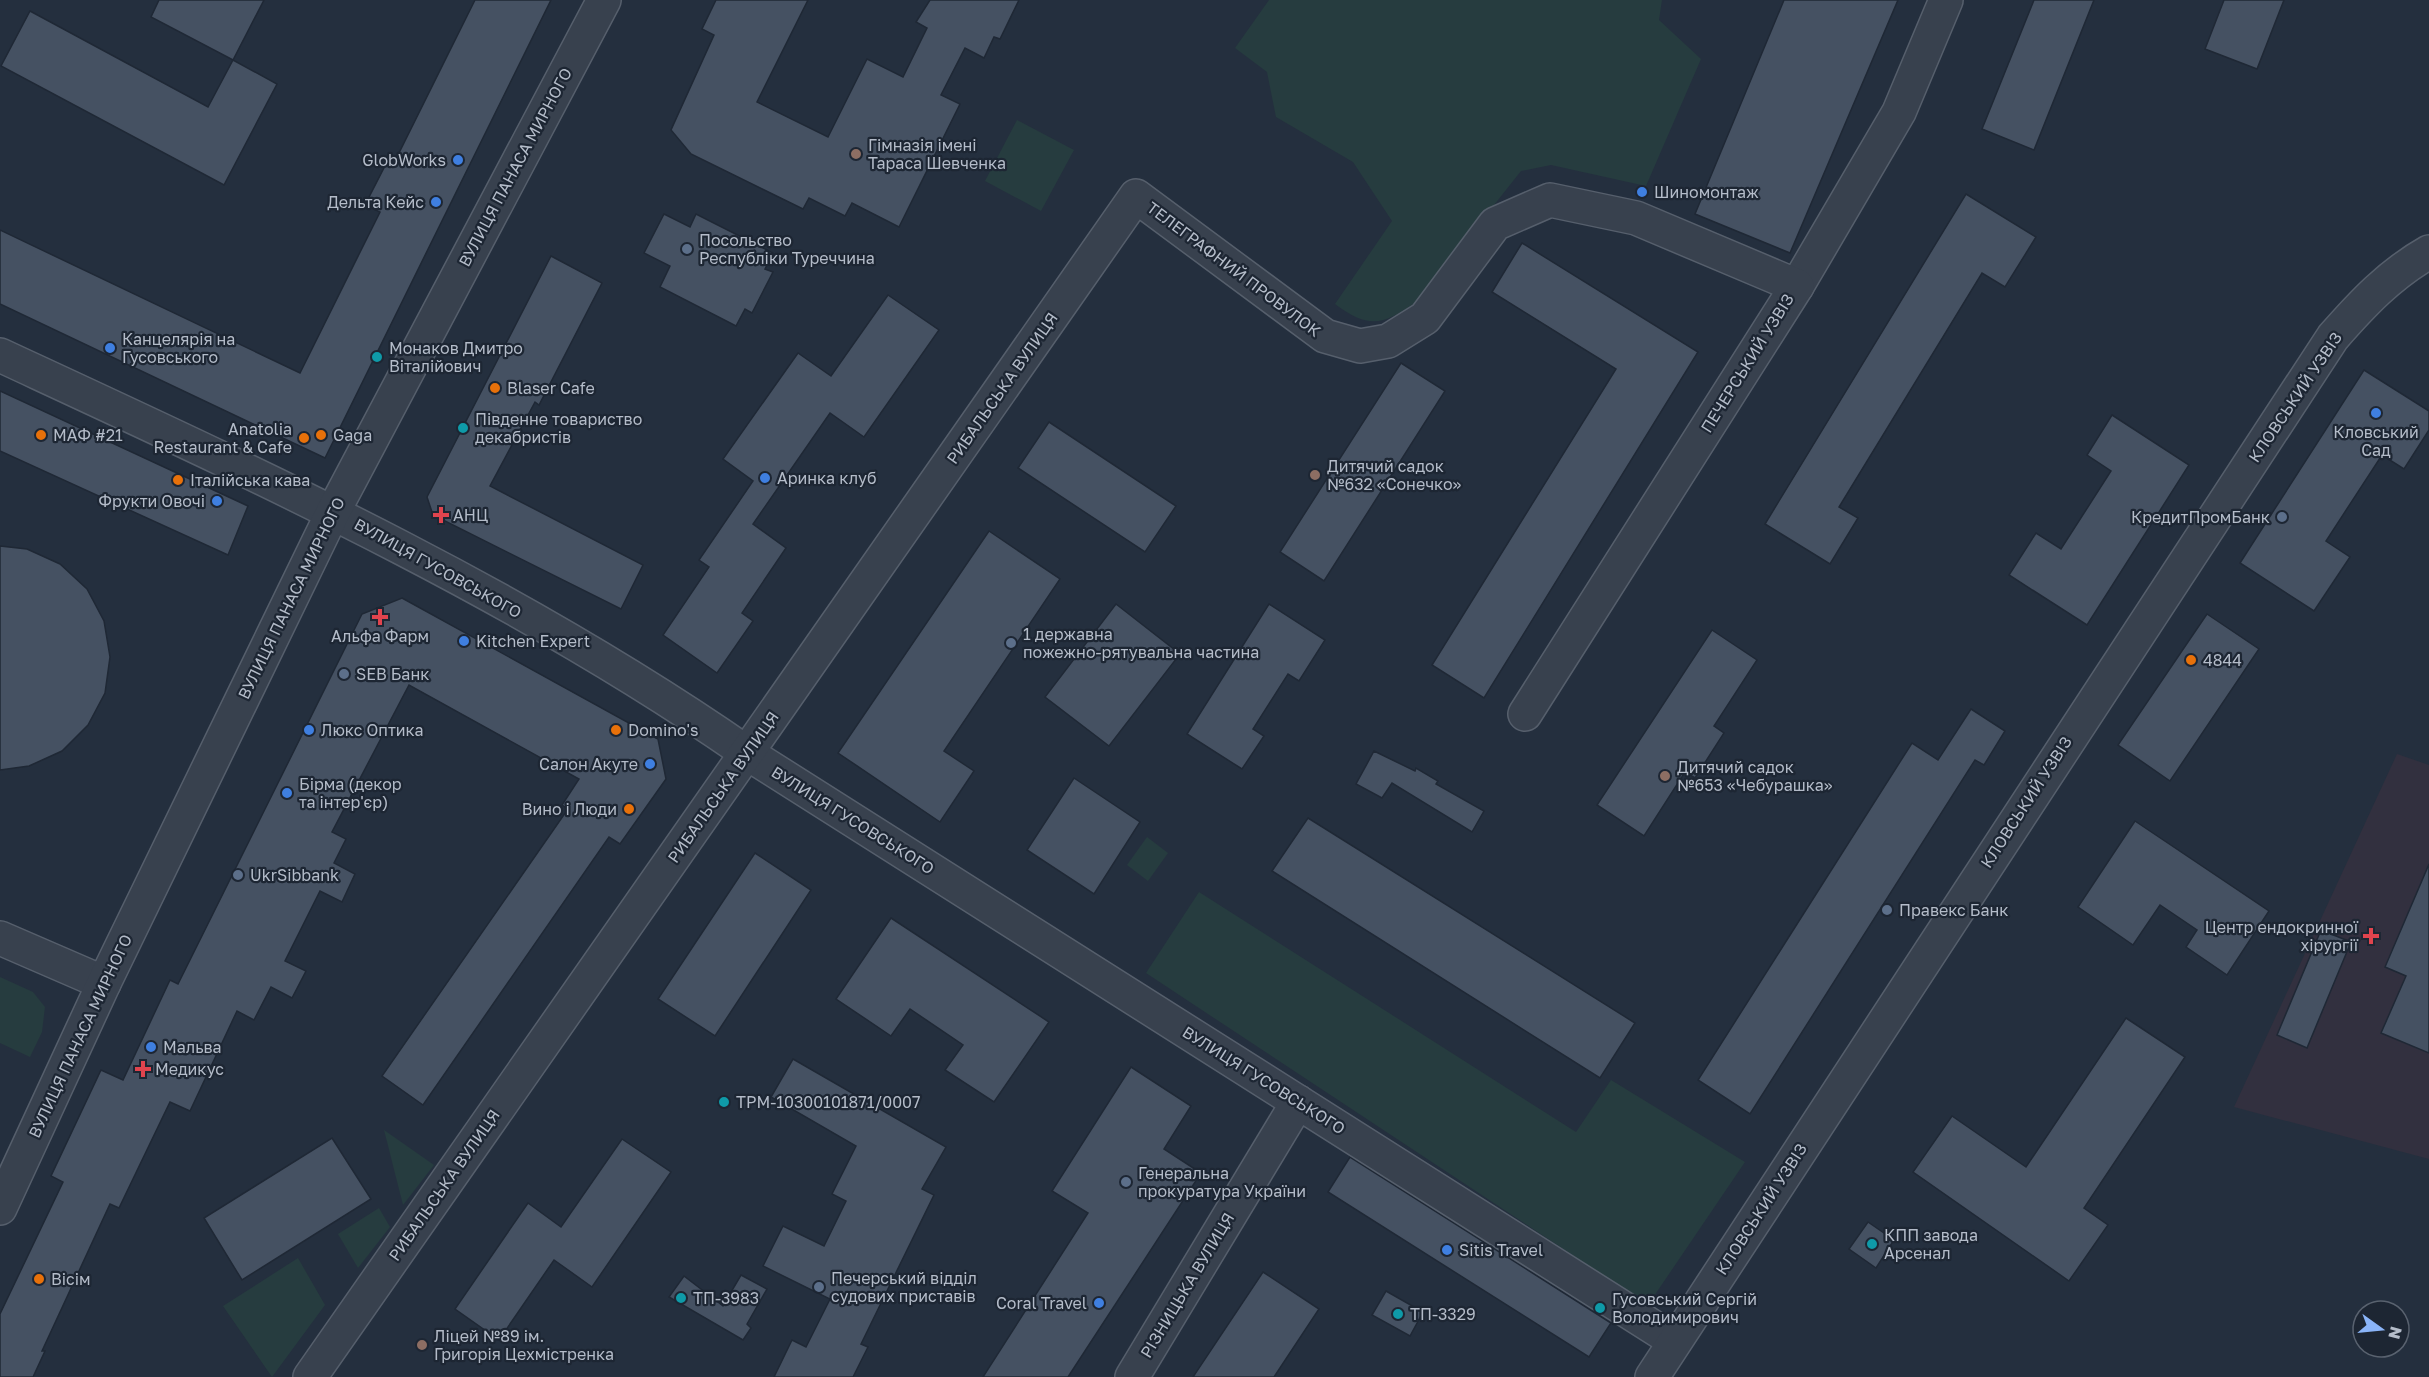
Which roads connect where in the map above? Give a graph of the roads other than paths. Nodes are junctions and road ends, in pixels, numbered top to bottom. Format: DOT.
graph roads {
  1 [pos="604,0"];
  2 [pos="1946,0"];
  3 [pos="1136,196"];
  4 [pos="2429,252"];
  5 [pos="1797,286"];
  6 [pos="0,356"];
  7 [pos="333,512"];
  8 [pos="1525,714"];
  9 [pos="747,753"];
  10 [pos="0,938"];
  11 [pos="104,983"];
  12 [pos="1298,1102"];
  13 [pos="0,1208"];
  14 [pos="1675,1341"];
  15 [pos="310,1377"];
  16 [pos="1132,1377"];
  17 [pos="1652,1377"];
  1 -- 7 [label="street, ВУЛИЦЯ ПАНАСА МИРНОГО"];
  2 -- 5 [label="street, ПЕЧЕРСЬКИЙ УЗВІЗ"];
  3 -- 5 [label="street, ТЕЛЕГРАФНИЙ ПРОВУЛОК"];
  3 -- 9 [label="street, РИБАЛЬСЬКА ВУЛИЦЯ"];
  4 -- 14 [label="street, КЛОВСЬКИЙ УЗВІЗ"];
  5 -- 8 [label="street, ПЕЧЕРСЬКИЙ УЗВІЗ"];
  6 -- 7 [label="street, ВУЛИЦЯ ГУСОВСЬКОГО"];
  7 -- 9 [label="street, ВУЛИЦЯ ГУСОВСЬКОГО"];
  7 -- 11 [label="street, ВУЛИЦЯ ПАНАСА МИРНОГО"];
  9 -- 12 [label="street, ВУЛИЦЯ ГУСОВСЬКОГО"];
  9 -- 15 [label="street, РИБАЛЬСЬКА ВУЛИЦЯ"];
  10 -- 11 [label="street"];
  11 -- 13 [label="street, ВУЛИЦЯ ПАНАСА МИРНОГО"];
  12 -- 14 [label="street, ВУЛИЦЯ ГУСОВСЬКОГО"];
  12 -- 16 [label="street, РІЗНИЦЬКА ВУЛИЦЯ"];
  14 -- 17 [label="street, КЛОВСЬКИЙ УЗВІЗ"];
}
